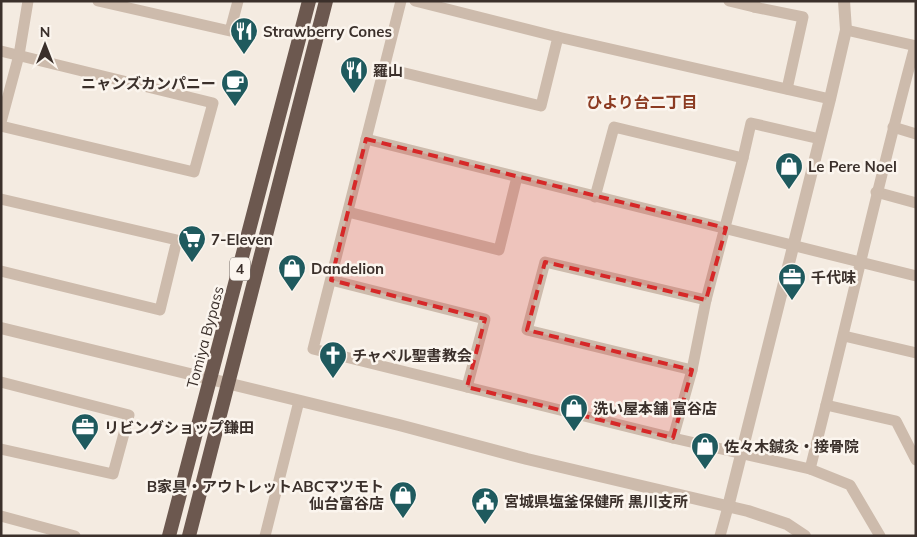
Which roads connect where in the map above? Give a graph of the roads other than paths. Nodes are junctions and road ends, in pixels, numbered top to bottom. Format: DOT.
graph roads {
  1 [pos="28,1"];
  2 [pos="98,1"];
  3 [pos="238,1"];
  4 [pos="309,1"];
  5 [pos="326,1"];
  6 [pos="401,1"];
  7 [pos="415,1"];
  8 [pos="729,1"];
  9 [pos="844,1"];
  10 [pos="755,4"];
  11 [pos="846,30"];
  12 [pos="558,36"];
  13 [pos="915,46"];
  14 [pos="1,51"];
  15 [pos="19,55"];
  16 [pos="384,68"];
  17 [pos="787,89"];
  18 [pos="830,99"];
  19 [pos="1,122"];
  20 [pos="1,126"];
  21 [pos="893,127"];
  22 [pos="916,134"];
  23 [pos="366,139"];
  24 [pos="820,139"];
  25 [pos="743,158"];
  26 [pos="517,177"];
  27 [pos="876,192"];
  28 [pos="594,197"];
  29 [pos="1,199"];
  30 [pos="916,203"];
  31 [pos="348,212"];
  32 [pos="726,228"];
  33 [pos="794,244"];
  34 [pos="861,262"];
  35 [pos="1,271"];
  36 [pos="916,276"];
  37 [pos="331,280"];
  38 [pos="706,300"];
  39 [pos="1,328"];
  40 [pos="844,336"];
  41 [pos="916,353"];
  42 [pos="692,370"];
  43 [pos="210,380"];
  44 [pos="1,382"];
  45 [pos="229,385"];
  46 [pos="467,387"];
  47 [pos="299,401"];
  48 [pos="826,405"];
  49 [pos="673,438"];
  50 [pos="1,448"];
  51 [pos="742,454"];
  52 [pos="916,460"];
  53 [pos="810,469"];
  54 [pos="728,507"];
  55 [pos="1,516"];
  56 [pos="75,536"];
  57 [pos="169,536"];
  58 [pos="189,536"];
  59 [pos="265,536"];
  60 [pos="720,536"];
  61 [pos="805,536"];
  62 [pos="880,536"];
  1 -- 15 [label="street"];
  2 -- 3 [label="street"];
  4 -- 43 [label="highway, Tomiya Bypass / 4"];
  5 -- 45 [label="highway, 4"];
  6 -- 16 [label="street"];
  7 -- 12 [label="street"];
  8 -- 10 [label="street"];
  9 -- 11 [label="street"];
  10 -- 17 [label="street"];
  11 -- 13 [label="street"];
  11 -- 18 [label="street"];
  12 -- 16 [label="street"];
  12 -- 17 [label="street"];
  13 -- 21 [label="street"];
  14 -- 15 [label="street"];
  15 -- 19 [label="street"];
  15 -- 20 [label="street"];
  16 -- 23 [label="street"];
  17 -- 18 [label="street"];
  18 -- 24 [label="street"];
  21 -- 22 [label="street"];
  21 -- 27 [label="street"];
  23 -- 26 [label="street"];
  23 -- 31 [label="street"];
  24 -- 25 [label="street"];
  24 -- 33 [label="street"];
  25 -- 28 [label="street"];
  25 -- 32 [label="street"];
  26 -- 28 [label="street"];
  26 -- 31 [label="street"];
  27 -- 30 [label="street"];
  27 -- 34 [label="street"];
  28 -- 32 [label="street"];
  29 -- 35 [label="street"];
  31 -- 37 [label="street"];
  32 -- 33 [label="street"];
  32 -- 38 [label="street"];
  33 -- 34 [label="street"];
  33 -- 51 [label="street"];
  34 -- 36 [label="street"];
  34 -- 40 [label="street"];
  37 -- 46 [label="street"];
  37 -- 46 [label="street"];
  38 -- 42 [label="street"];
  38 -- 42 [label="street"];
  39 -- 43 [label="street"];
  40 -- 41 [label="street"];
  40 -- 48 [label="street"];
  42 -- 49 [label="street"];
  43 -- 45 [label="street"];
  43 -- 57 [label="highway, Tomiya Bypass / 4"];
  44 -- 50 [label="street"];
  45 -- 47 [label="street"];
  45 -- 58 [label="highway, 4"];
  46 -- 49 [label="street"];
  47 -- 54 [label="street"];
  47 -- 59 [label="street"];
  48 -- 52 [label="street"];
  48 -- 53 [label="street"];
  49 -- 51 [label="street"];
  51 -- 53 [label="street"];
  51 -- 54 [label="street"];
  53 -- 62 [label="street"];
  54 -- 60 [label="street"];
  54 -- 61 [label="street"];
  55 -- 56 [label="street"];
}
